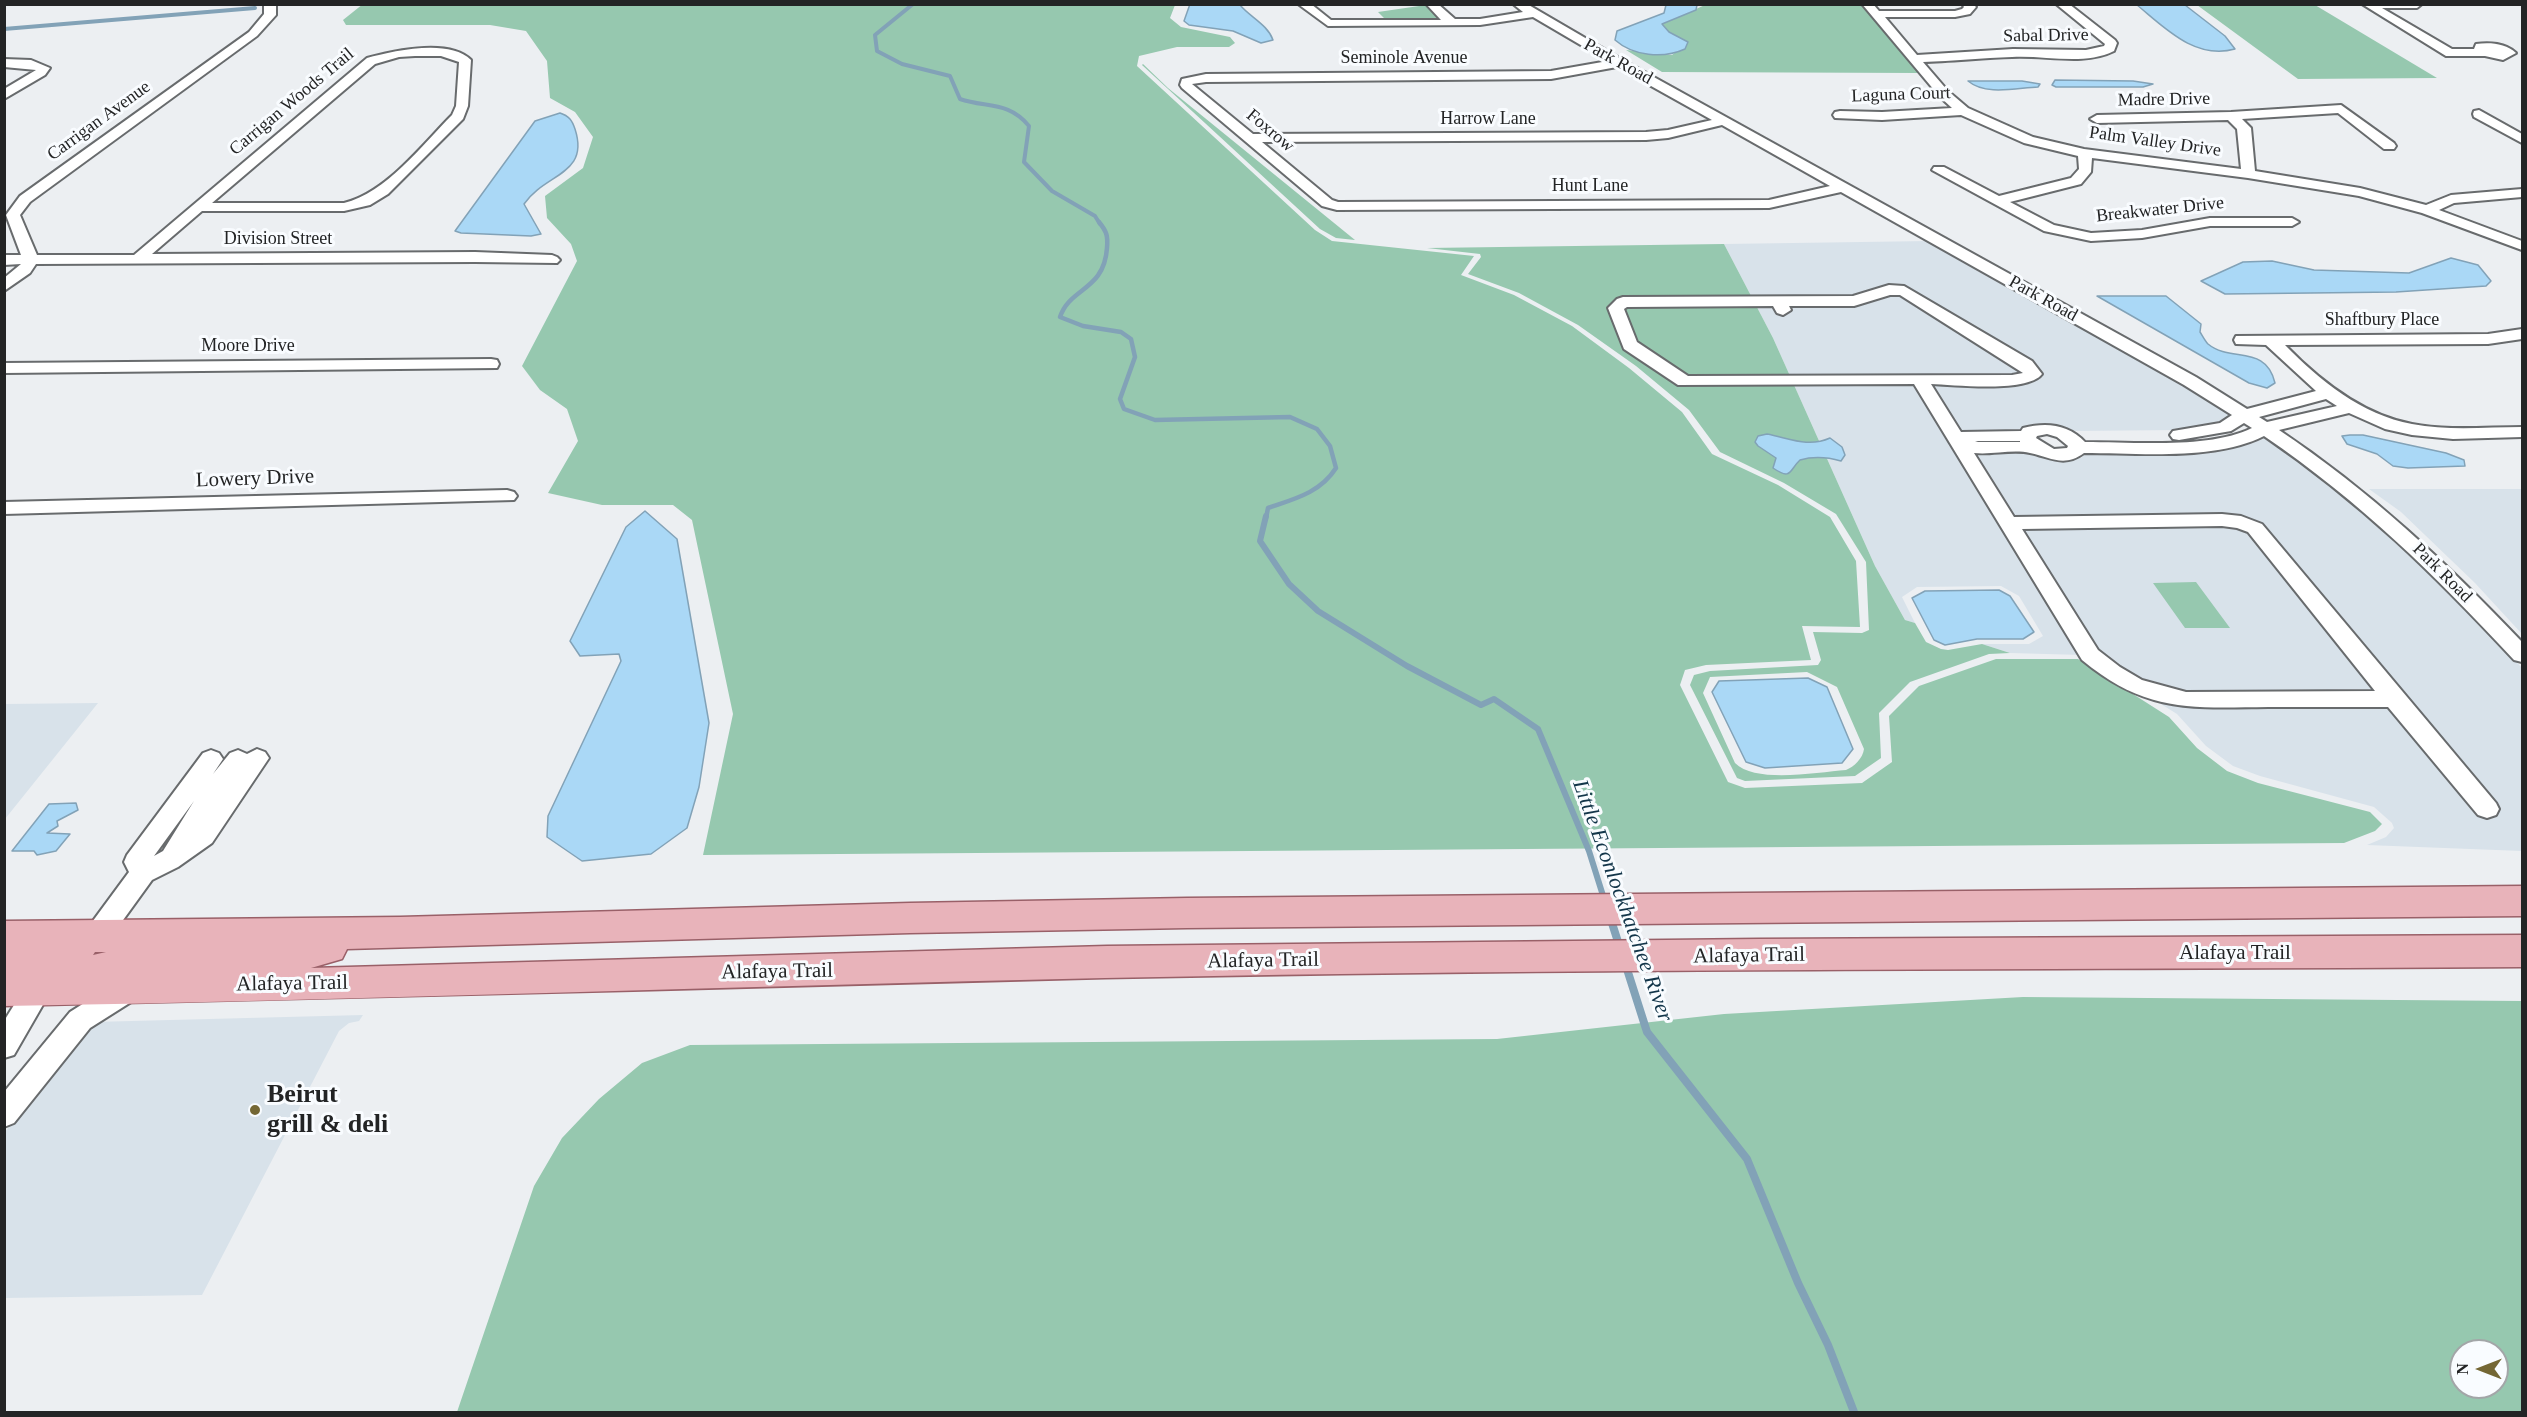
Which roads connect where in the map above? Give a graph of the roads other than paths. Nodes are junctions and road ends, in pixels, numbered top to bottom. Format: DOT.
graph roads {
  1 [pos="270,4"];
  2 [pos="1303,4"];
  3 [pos="1431,4"];
  4 [pos="1518,4"];
  5 [pos="1967,4"];
  6 [pos="2061,4"];
  7 [pos="2368,5"];
  8 [pos="2417,5"];
  9 [pos="1871,9"];
  10 [pos="1532,14"];
  11 [pos="1452,23"];
  12 [pos="2485,52"];
  13 [pos="2450,53"];
  14 [pos="1914,58"];
  15 [pos="4,63"];
  16 [pos="1619,63"];
  17 [pos="2508,68"];
  18 [pos="1188,80"];
  19 [pos="4,95"];
  20 [pos="1963,111"];
  21 [pos="2479,114"];
  22 [pos="1840,115"];
  23 [pos="2231,116"];
  24 [pos="2097,119"];
  25 [pos="1724,121"];
  26 [pos="1251,138"];
  27 [pos="2523,139"];
  28 [pos="2389,146"];
  29 [pos="2084,153"];
  30 [pos="1939,170"];
  31 [pos="2248,174"];
  32 [pos="1842,188"];
  33 [pos="2523,193"];
  34 [pos="2000,200"];
  35 [pos="12,206"];
  36 [pos="1336,206"];
  37 [pos="198,207"];
  38 [pos="2427,210"];
  39 [pos="2292,222"];
  40 [pos="2485,232"];
  41 [pos="2523,246"];
  42 [pos="138,259"];
  43 [pos="4,260"];
  44 [pos="31,260"];
  45 [pos="552,260"];
  46 [pos="2523,262"];
  47 [pos="4,286"];
  48 [pos="2519,336"];
  49 [pos="2242,340"];
  50 [pos="2271,340"];
  51 [pos="491,364"];
  52 [pos="4,368"];
  53 [pos="1919,379"];
  54 [pos="2330,393"];
  55 [pos="2285,405"];
  56 [pos="2353,407"];
  57 [pos="2245,415"];
  58 [pos="2306,418"];
  59 [pos="2266,428"];
  60 [pos="2523,432"];
  61 [pos="1959,442"];
  62 [pos="2074,442"];
  63 [pos="507,496"];
  64 [pos="4,508"];
  65 [pos="2009,524"];
  66 [pos="2523,655"];
  67 [pos="2394,699"];
  68 [pos="247,758"];
  69 [pos="211,759"];
  70 [pos="2487,809"];
  71 [pos="143,873"];
  72 [pos="2523,901"];
  73 [pos="2035,904"];
  74 [pos="1187,913"];
  75 [pos="400,933"];
  76 [pos="96,937"];
  77 [pos="2523,937"];
  78 [pos="4,938"];
  79 [pos="2523,951"];
  80 [pos="2472,952"];
  81 [pos="1990,954"];
  82 [pos="4,962"];
  83 [pos="1107,962"];
  84 [pos="134,987"];
  85 [pos="22,989"];
  86 [pos="4,1046"];
  87 [pos="4,1114"];
  1 -- 35 [label="street, Carrigan Avenue"];
  2 -- 11 [label="street"];
  3 -- 11 [label="street"];
  4 -- 10 [label="street, Park Road"];
  5 -- 9 [label="street"];
  6 -- 14 [label="street, Sabal Drive"];
  7 -- 8 [label="street"];
  7 -- 13 [label="street"];
  9 -- 14 [label="street, Palm Valley Drive"];
  10 -- 11 [label="street"];
  10 -- 16 [label="street, Park Road"];
  12 -- 13 [label="street"];
  13 -- 17 [label="street"];
  14 -- 20 [label="street, Palm Valley Drive"];
  15 -- 19 [label="street"];
  16 -- 18 [label="street, Seminole Avenue"];
  16 -- 25 [label="street, Park Road"];
  18 -- 26 [label="street, Foxrow"];
  20 -- 22 [label="street, Laguna Court"];
  20 -- 29 [label="street, Palm Valley Drive"];
  21 -- 27 [label="street"];
  23 -- 24 [label="street, Madre Drive"];
  23 -- 28 [label="street, Madre Drive"];
  23 -- 31 [label="street"];
  25 -- 26 [label="street, Harrow Lane"];
  25 -- 32 [label="street, Park Road"];
  26 -- 36 [label="street, Foxrow"];
  29 -- 31 [label="street, Palm Valley Drive"];
  29 -- 34 [label="street"];
  30 -- 34 [label="street, Breakwater Drive"];
  31 -- 38 [label="street, Palm Valley Drive"];
  32 -- 36 [label="street, Hunt Lane"];
  32 -- 57 [label="street, Park Road"];
  33 -- 38 [label="street"];
  34 -- 39 [label="street, Breakwater Drive"];
  35 -- 44 [label="street, Carrigan Avenue"];
  37 -- 37 [label="street, Carrigan Woods Trail"];
  37 -- 42 [label="street, Carrigan Woods Trail"];
  38 -- 40 [label="street, Palm Valley Drive"];
  40 -- 41 [label="street, Palm Valley Drive"];
  40 -- 46 [label="street, Palm Valley Drive"];
  42 -- 44 [label="street, Division Street"];
  42 -- 45 [label="street, Division Street"];
  43 -- 44 [label="street, Division Street"];
  44 -- 47 [label="street"];
  48 -- 50 [label="street, Shaftbury Place"];
  49 -- 50 [label="street, Shaftbury Place"];
  50 -- 54 [label="street"];
  51 -- 52 [label="street, Moore Drive"];
  53 -- 53 [label="street"];
  53 -- 61 [label="street"];
  54 -- 55 [label="street"];
  54 -- 56 [label="street"];
  55 -- 57 [label="street"];
  55 -- 58 [label="street"];
  56 -- 58 [label="street"];
  56 -- 60 [label="street"];
  57 -- 59 [label="street, Park Road"];
  57 -- 62 [label="street"];
  58 -- 59 [label="street"];
  59 -- 62 [label="street"];
  59 -- 66 [label="street, Park Road"];
  61 -- 62 [label="street"];
  61 -- 65 [label="street"];
  63 -- 64 [label="street, Lowery Drive"];
  65 -- 67 [label="street"];
  65 -- 67 [label="street"];
  67 -- 70 [label="street"];
  68 -- 71 [label="street"];
  69 -- 71 [label="street"];
  71 -- 76 [label="street"];
  72 -- 73 [label="main road"];
  73 -- 74 [label="main road"];
  73 -- 81 [label="main road"];
  74 -- 75 [label="main road"];
  74 -- 83 [label="main road"];
  75 -- 76 [label="main road"];
  75 -- 85 [label="main road"];
  76 -- 78 [label="main road"];
  76 -- 82 [label="main road"];
  77 -- 80 [label="main road"];
  79 -- 80 [label="main road, Alafaya Trail"];
  80 -- 81 [label="main road, Alafaya Trail"];
  81 -- 83 [label="main road, Alafaya Trail"];
  83 -- 84 [label="main road, Alafaya Trail"];
  84 -- 85 [label="main road, Alafaya Trail"];
  84 -- 87 [label="street"];
  85 -- 86 [label="street"];
}
